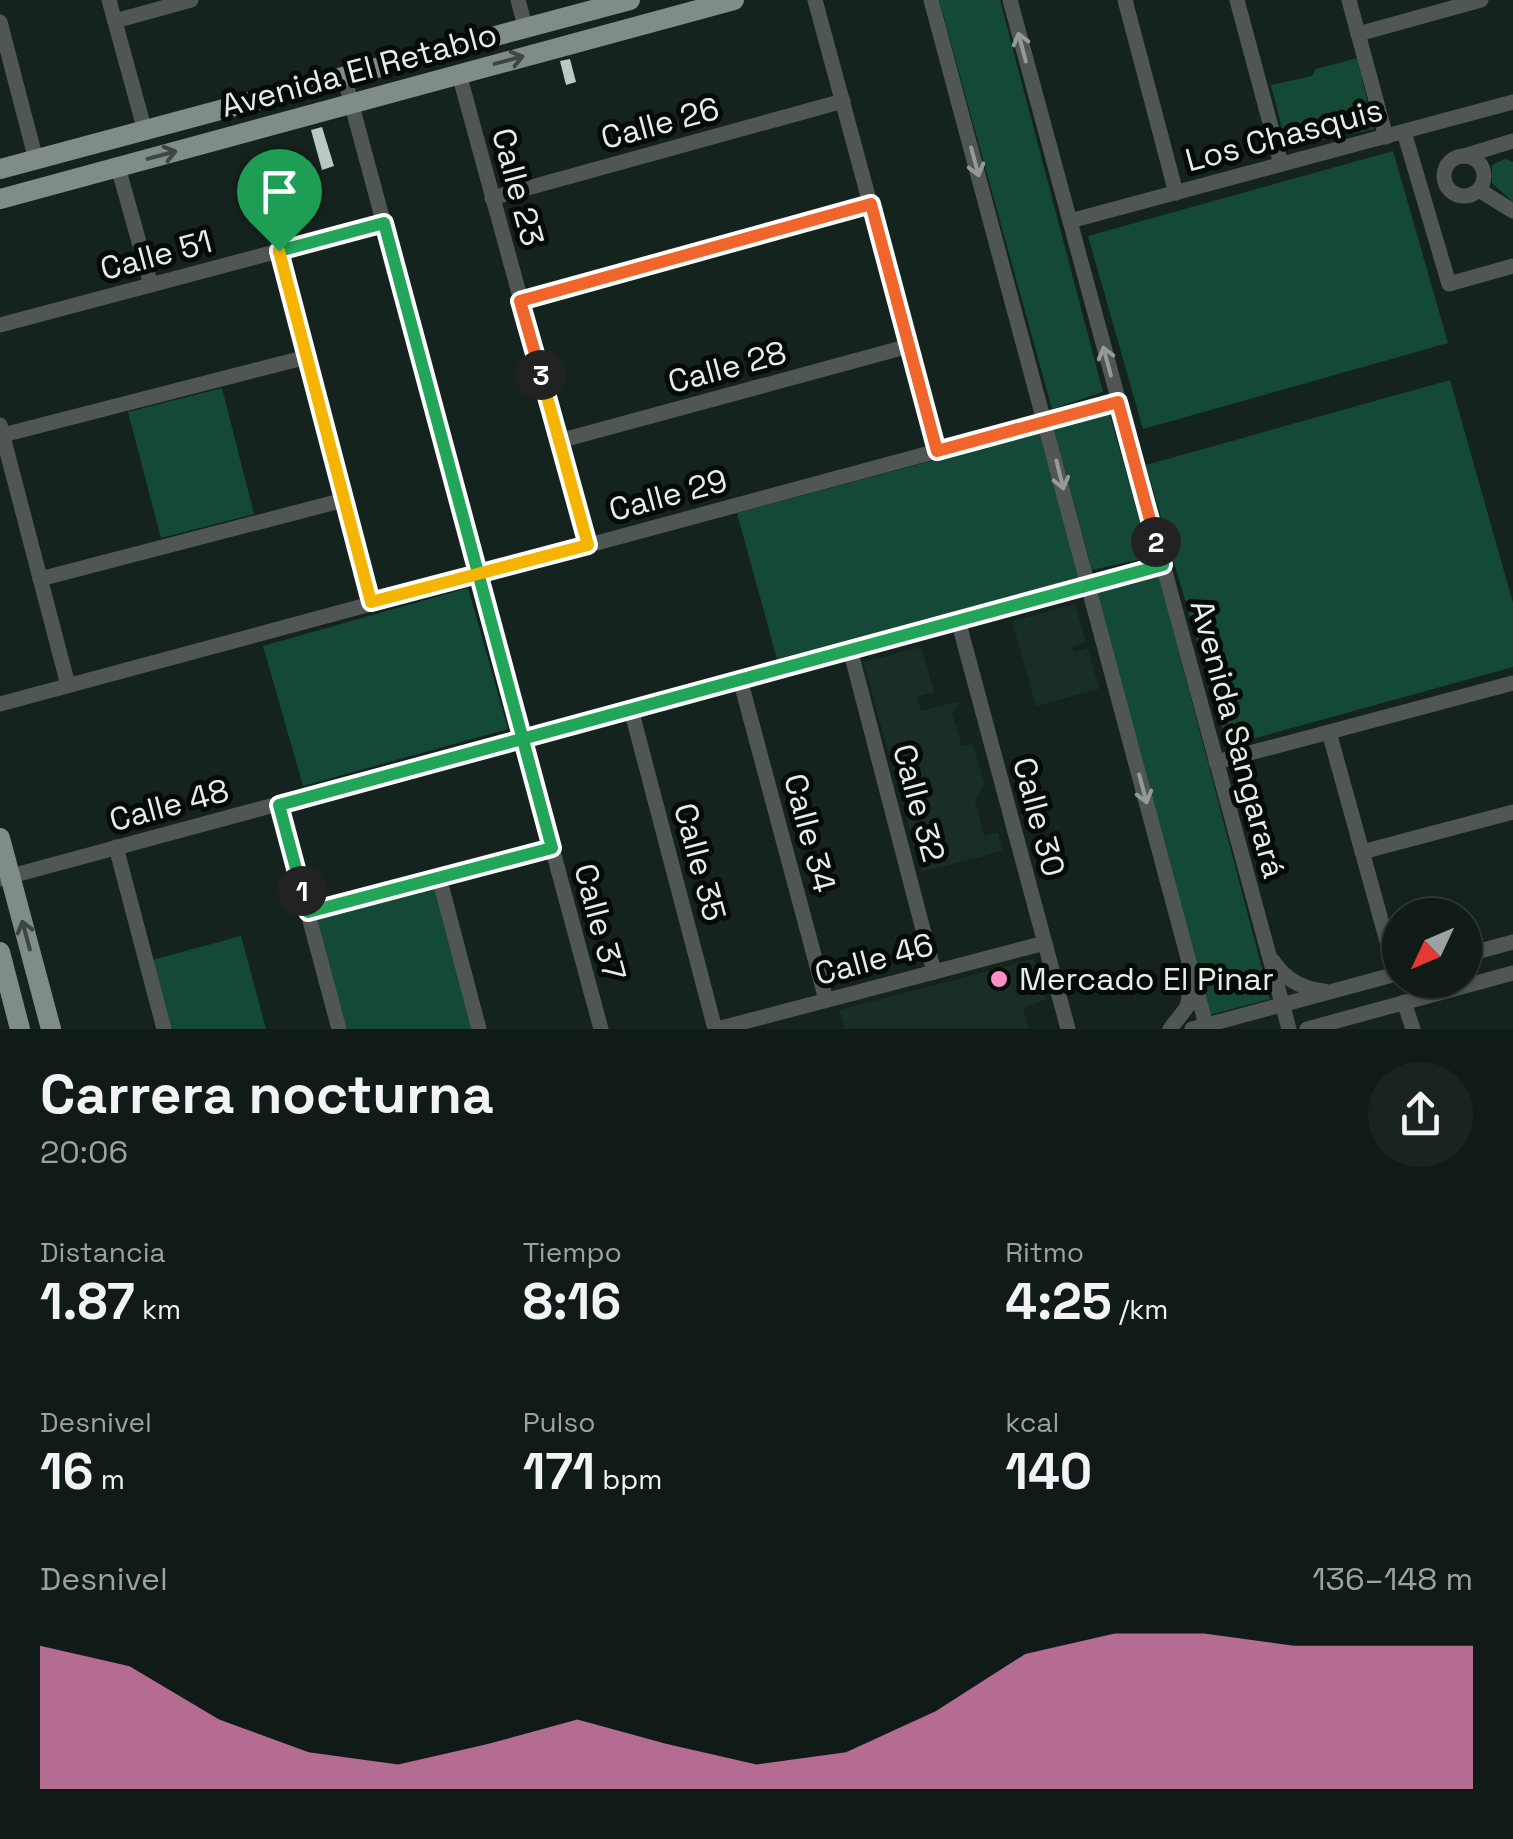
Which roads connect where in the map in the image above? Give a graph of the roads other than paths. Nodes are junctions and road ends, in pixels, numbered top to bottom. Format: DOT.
graph roads {
  1 [pos="109,0"];
  2 [pos="191,0"];
  3 [pos="518,0"];
  4 [pos="628,0"];
  5 [pos="734,0"];
  6 [pos="815,0"];
  7 [pos="930,0"];
  8 [pos="1010,0"];
  9 [pos="1125,0"];
  10 [pos="1237,0"];
  11 [pos="1349,0"];
  12 [pos="1481,0"];
  13 [pos="114,21"];
  14 [pos="0,22"];
  15 [pos="525,26"];
  16 [pos="1358,34"];
  17 [pos="458,74"];
  18 [pos="344,76"];
  19 [pos="843,101"];
  20 [pos="1513,102"];
  21 [pos="352,103"];
  22 [pos="144,130"];
  23 [pos="1404,132"];
  24 [pos="1386,137"];
  25 [pos="1509,146"];
  26 [pos="1463,156"];
  27 [pos="36,160"];
  28 [pos="1281,164"];
  29 [pos="118,167"];
  30 [pos="0,170"];
  31 [pos="1478,190"];
  32 [pos="1176,193"];
  33 [pos="492,198"];
  34 [pos="0,199"];
  35 [pos="871,204"];
  36 [pos="1513,211"];
  37 [pos="1070,221"];
  38 [pos="384,223"];
  39 [pos="279,251"];
  40 [pos="1513,266"];
  41 [pos="151,285"];
  42 [pos="520,301"];
  43 [pos="0,326"];
  44 [pos="909,346"];
  45 [pos="307,357"];
  46 [pos="1118,402"];
  47 [pos="1046,421"];
  48 [pos="1,430"];
  49 [pos="559,441"];
  50 [pos="937,451"];
  51 [pos="344,500"];
  52 [pos="588,545"];
  53 [pos="1163,565"];
  54 [pos="478,574"];
  55 [pos="40,579"];
  56 [pos="1088,586"];
  57 [pos="371,602"];
  58 [pos="958,620"];
  59 [pos="850,649"];
  60 [pos="740,679"];
  61 [pos="1513,683"];
  62 [pos="68,685"];
  63 [pos="0,704"];
  64 [pos="631,708"];
  65 [pos="1330,732"];
  66 [pos="522,738"];
  67 [pos="1216,762"];
  68 [pos="279,805"];
  69 [pos="1513,812"];
  70 [pos="0,838"];
  71 [pos="116,848"];
  72 [pos="552,848"];
  73 [pos="1362,852"];
  74 [pos="439,877"];
  75 [pos="5,878"];
  76 [pos="308,912"];
  77 [pos="1382,919"];
  78 [pos="1513,942"];
  79 [pos="1045,943"];
  80 [pos="1266,946"];
  81 [pos="1482,950"];
  82 [pos="0,952"];
  83 [pos="1190,968"];
  84 [pos="934,972"];
  85 [pos="1513,973"];
  86 [pos="1382,978"];
  87 [pos="1338,990"];
  88 [pos="826,1000"];
  89 [pos="1404,1002"];
  90 [pos="1282,1004"];
  91 [pos="1352,1016"];
  92 [pos="1201,1028"];
  93 [pos="20,1029"];
  94 [pos="51,1029"];
  95 [pos="164,1029"];
  96 [pos="339,1029"];
  97 [pos="479,1029"];
  98 [pos="600,1029"];
  99 [pos="716,1029"];
  100 [pos="1068,1029"];
  101 [pos="1170,1029"];
  102 [pos="1289,1029"];
  103 [pos="1307,1029"];
  104 [pos="1331,1029"];
  105 [pos="1413,1029"];
  1 -- 13 [label="street"];
  2 -- 13 [label="street"];
  3 -- 15 [label="street"];
  4 -- 15 [label="main road, Avenida El Retablo"];
  17 -- 5 [label="main road, Avenida El Retablo, one-way"];
  6 -- 19 [label="street"];
  7 -- 47 [label="street, one-way"];
  37 -- 8 [label="street, Avenida Sangarará, one-way"];
  9 -- 32 [label="street"];
  10 -- 28 [label="street"];
  11 -- 16 [label="street"];
  12 -- 16 [label="street"];
  13 -- 22 [label="street"];
  14 -- 27 [label="street"];
  15 -- 18 [label="main road, Avenida El Retablo"];
  16 -- 24 [label="street"];
  17 -- 21 [label="main road, Avenida El Retablo"];
  17 -- 33 [label="street, Calle 23"];
  18 -- 21 [label="street, Calle 37"];
  18 -- 22 [label="main road, Avenida El Retablo"];
  19 -- 33 [label="street, Calle 26"];
  19 -- 35 [label="street"];
  20 -- 23 [label="street, Los Chasquis"];
  29 -- 21 [label="main road, Avenida El Retablo, one-way"];
  21 -- 38 [label="street, Calle 37"];
  22 -- 27 [label="main road, Avenida El Retablo"];
  23 -- 24 [label="street, Los Chasquis"];
  23 -- 40 [label="street"];
  24 -- 28 [label="street, Los Chasquis"];
  25 -- 26 [label="street"];
  26 -- 31 [label="street"];
  26 -- 31 [label="street"];
  27 -- 30 [label="main road, Avenida El Retablo"];
  28 -- 32 [label="street, Los Chasquis"];
  29 -- 34 [label="main road, Avenida El Retablo"];
  29 -- 41 [label="street"];
  31 -- 36 [label="street"];
  32 -- 37 [label="street, Los Chasquis"];
  33 -- 42 [label="street, Calle 23"];
  35 -- 42 [label="street"];
  35 -- 44 [label="street"];
  46 -- 37 [label="street, Avenida Sangarará, one-way"];
  38 -- 39 [label="street, Calle 51"];
  38 -- 54 [label="street, Calle 37"];
  39 -- 41 [label="street, Calle 51"];
  39 -- 45 [label="street"];
  41 -- 43 [label="street, Calle 51"];
  42 -- 49 [label="street, Calle 23"];
  44 -- 49 [label="street, Calle 28"];
  44 -- 50 [label="street"];
  45 -- 48 [label="street"];
  45 -- 51 [label="street"];
  46 -- 47 [label="street, Calle 29"];
  46 -- 53 [label="street, Avenida Sangarará"];
  47 -- 50 [label="street, Calle 29"];
  47 -- 56 [label="street, one-way"];
  48 -- 55 [label="street"];
  49 -- 52 [label="street, Calle 23"];
  50 -- 52 [label="street, Calle 29"];
  51 -- 55 [label="street"];
  51 -- 57 [label="street"];
  52 -- 54 [label="street, Calle 29"];
  53 -- 56 [label="street, Calle 48"];
  53 -- 67 [label="street, Avenida Sangarará"];
  54 -- 57 [label="street, Calle 29"];
  54 -- 66 [label="street, Calle 37"];
  55 -- 62 [label="street"];
  56 -- 58 [label="street, Calle 48"];
  56 -- 83 [label="street, one-way"];
  57 -- 62 [label="street, Calle 29"];
  58 -- 59 [label="street, Calle 48"];
  58 -- 79 [label="street, Calle 30"];
  59 -- 60 [label="street, Calle 48"];
  59 -- 84 [label="street, Calle 32"];
  60 -- 64 [label="street, Calle 48"];
  60 -- 88 [label="street, Calle 34"];
  61 -- 65 [label="street"];
  62 -- 63 [label="street, Calle 29"];
  64 -- 66 [label="street, Calle 48"];
  64 -- 99 [label="street, Calle 35"];
  65 -- 67 [label="street"];
  65 -- 73 [label="street"];
  66 -- 68 [label="street, Calle 48"];
  66 -- 72 [label="street, Calle 37"];
  67 -- 80 [label="street, Avenida Sangarará"];
  68 -- 71 [label="street, Calle 48"];
  68 -- 76 [label="street"];
  69 -- 73 [label="street"];
  70 -- 75 [label="main road"];
  71 -- 75 [label="street, Calle 48"];
  71 -- 95 [label="street"];
  72 -- 74 [label="street"];
  72 -- 98 [label="street, Calle 37"];
  73 -- 77 [label="street"];
  74 -- 76 [label="street"];
  74 -- 97 [label="street"];
  94 -- 75 [label="main road, one-way"];
  76 -- 96 [label="street"];
  78 -- 81 [label="street"];
  79 -- 84 [label="street, Calle 46"];
  79 -- 100 [label="street, Calle 30"];
  80 -- 87 [label="street"];
  80 -- 90 [label="street, Avenida Sangarará"];
  82 -- 93 [label="main road"];
  83 -- 92 [label="street"];
  83 -- 101 [label="street"];
  84 -- 88 [label="street, Calle 46"];
  85 -- 89 [label="street"];
  86 -- 87 [label="street"];
  87 -- 90 [label="street"];
  88 -- 99 [label="street, Calle 46"];
  89 -- 91 [label="street"];
  89 -- 105 [label="street"];
  90 -- 92 [label="street"];
  90 -- 102 [label="street, Avenida Sangarará"];
  91 -- 103 [label="street"];
  91 -- 104 [label="street"];
}
